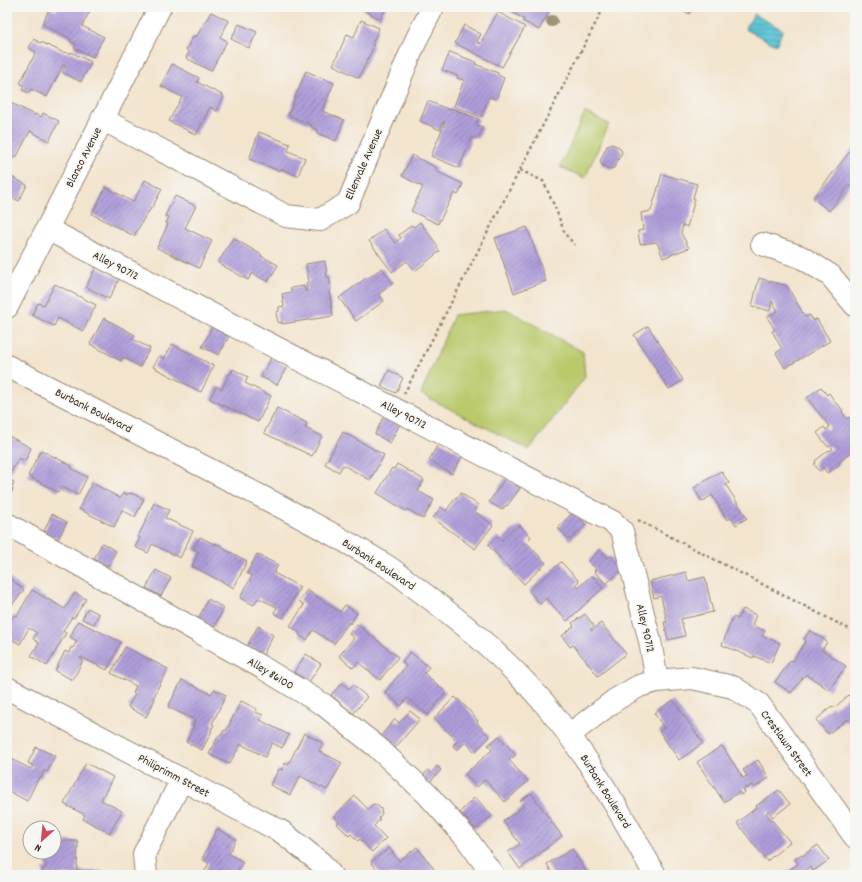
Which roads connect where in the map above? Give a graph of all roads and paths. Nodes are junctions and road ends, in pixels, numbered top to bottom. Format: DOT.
graph roads {
  1 [pos="160,7"];
  2 [pos="433,7"];
  3 [pos="604,7"];
  4 [pos="102,119"];
  5 [pos="520,170"];
  6 [pos="47,229"];
  7 [pos="762,244"];
  8 [pos="575,245"];
  9 [pos="855,305"];
  10 [pos="7,307"];
  11 [pos="7,366"];
  12 [pos="403,396"];
  13 [pos="637,520"];
  14 [pos="7,524"];
  15 [pos="855,632"];
  16 [pos="657,681"];
  17 [pos="7,688"];
  18 [pos="569,735"];
  19 [pos="182,779"];
  20 [pos="855,837"];
  21 [pos="146,875"];
  22 [pos="331,875"];
  23 [pos="493,875"];
  24 [pos="655,875"];
  1 -- 4 [label="street, Blanco Avenue"];
  2 -- 4 [label="street, Ellenvale Avenue"];
  3 -- 5 [label="path"];
  4 -- 6 [label="street, Blanco Avenue"];
  5 -- 8 [label="path"];
  5 -- 12 [label="path"];
  6 -- 10 [label="street, Blanco Avenue"];
  6 -- 16 [label="street, Alley 90712"];
  7 -- 9 [label="street"];
  11 -- 18 [label="street, Burbank Boulevard"];
  13 -- 15 [label="path"];
  14 -- 23 [label="street, Alley 86100"];
  16 -- 18 [label="street, Crestlawn Street"];
  16 -- 20 [label="street, Crestlawn Street"];
  17 -- 19 [label="street, Philiprimm Street"];
  18 -- 24 [label="street, Burbank Boulevard"];
  19 -- 21 [label="street"];
  19 -- 22 [label="street, Philiprimm Street"];
}
